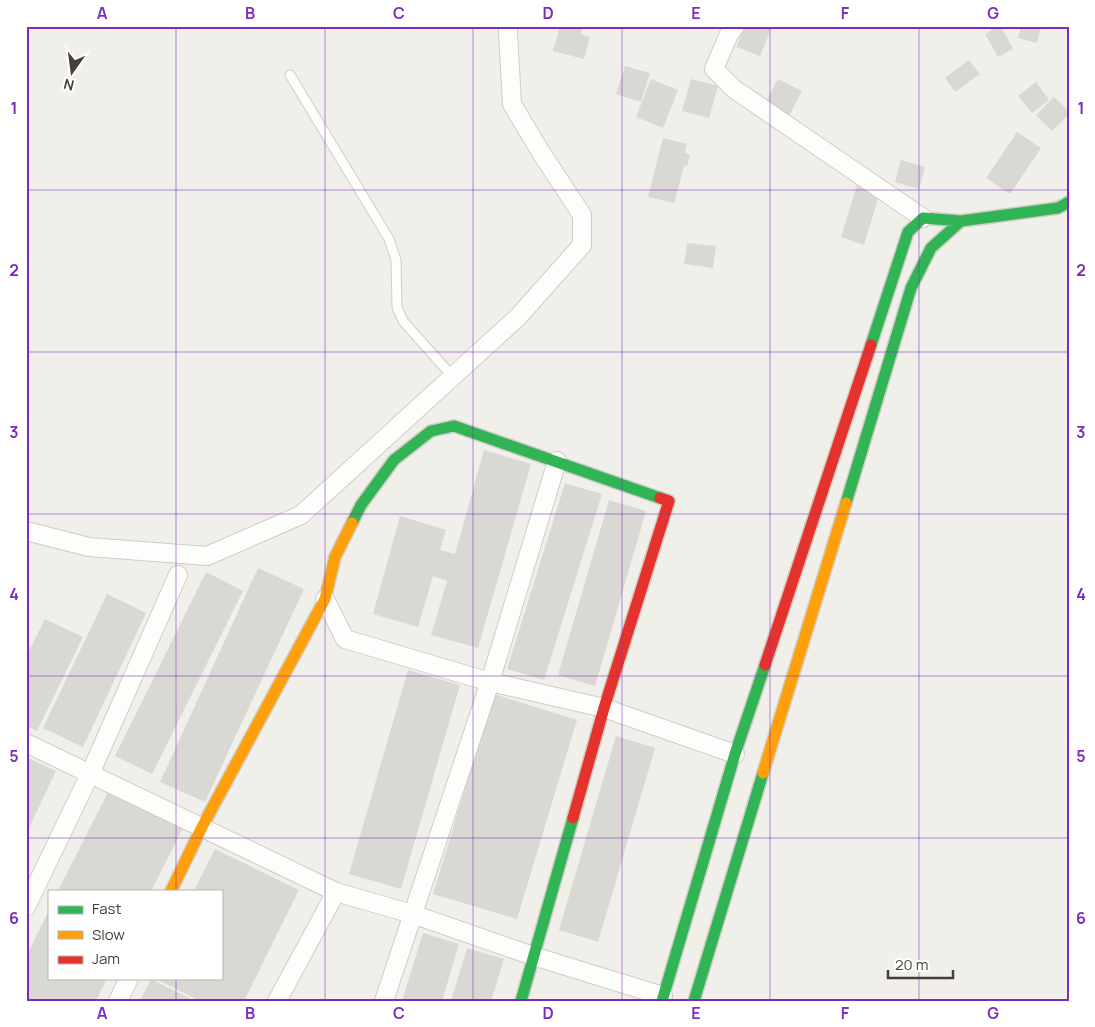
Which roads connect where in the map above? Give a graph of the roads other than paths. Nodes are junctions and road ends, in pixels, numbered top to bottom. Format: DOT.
graph roads {
  1 [pos="508,26"];
  2 [pos="735,26"];
  3 [pos="290,75"];
  4 [pos="1069,202"];
  5 [pos="923,218"];
  6 [pos="961,221"];
  7 [pos="453,377"];
  8 [pos="558,461"];
  9 [pos="26,531"];
  10 [pos="178,575"];
  11 [pos="325,599"];
  12 [pos="490,682"];
  13 [pos="604,708"];
  14 [pos="26,743"];
  15 [pos="735,754"];
  16 [pos="90,774"];
  17 [pos="202,827"];
  18 [pos="171,890"];
  19 [pos="336,892"];
  20 [pos="26,907"];
  21 [pos="412,914"];
  22 [pos="533,956"];
  23 [pos="128,980"];
  24 [pos="663,998"];
  25 [pos="118,1001"];
  26 [pos="277,1001"];
  27 [pos="384,1001"];
  28 [pos="521,1001"];
  29 [pos="694,1001"];
  1 -- 7 [label="street"];
  2 -- 5 [label="street"];
  3 -- 7 [label="lane"];
  4 -- 6 [label="street"];
  5 -- 6 [label="street"];
  5 -- 15 [label="street"];
  6 -- 29 [label="street"];
  7 -- 9 [label="street"];
  8 -- 11 [label="street"];
  8 -- 12 [label="street"];
  8 -- 13 [label="street"];
  10 -- 16 [label="street"];
  11 -- 12 [label="street"];
  11 -- 17 [label="street"];
  12 -- 13 [label="street"];
  12 -- 21 [label="street"];
  13 -- 15 [label="street"];
  13 -- 22 [label="street"];
  14 -- 16 [label="street"];
  15 -- 24 [label="street"];
  16 -- 17 [label="street"];
  16 -- 20 [label="street"];
  17 -- 18 [label="street"];
  17 -- 19 [label="street"];
  19 -- 21 [label="street"];
  19 -- 26 [label="street"];
  21 -- 22 [label="street"];
  21 -- 27 [label="street"];
  22 -- 24 [label="street"];
  22 -- 28 [label="street"];
  23 -- 25 [label="street"];
}
